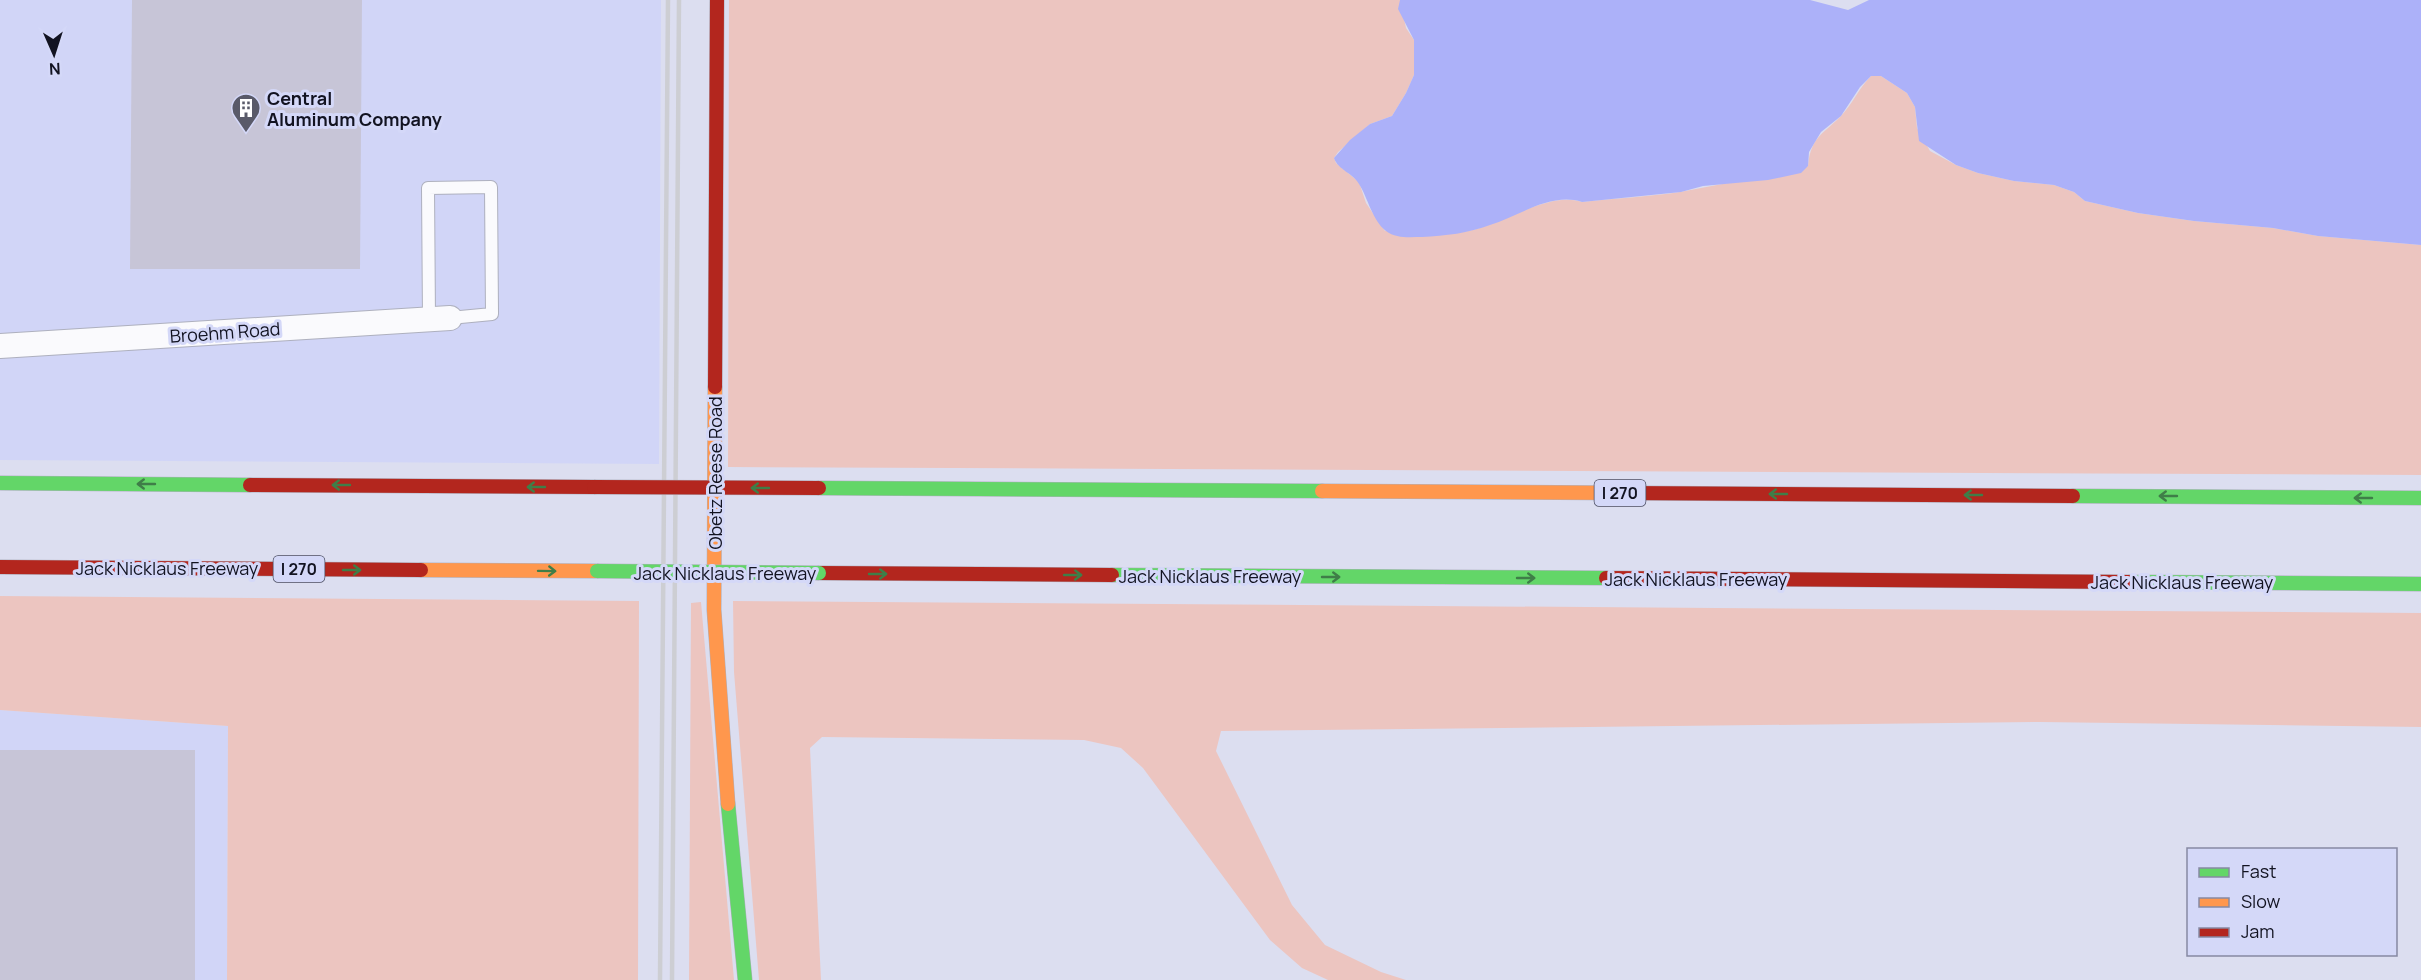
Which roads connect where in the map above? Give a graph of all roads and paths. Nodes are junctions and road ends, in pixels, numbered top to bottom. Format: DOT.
graph roads {
  1 [pos="717,0"];
  2 [pos="439,319"];
  3 [pos="0,346"];
  4 [pos="0,483"];
  5 [pos="2421,498"];
  6 [pos="0,567"];
  7 [pos="2421,584"];
  8 [pos="745,980"];
  1 -- 8 [label="main road, Obetz Reese Road"];
  2 -- 2 [label="lane"];
  2 -- 3 [label="street, Broehm Road"];
  5 -- 4 [label="main road, I 270, one-way, bridge"];
  6 -- 7 [label="main road, Jack Nicklaus Freeway / I 270, one-way, bridge"];
}
